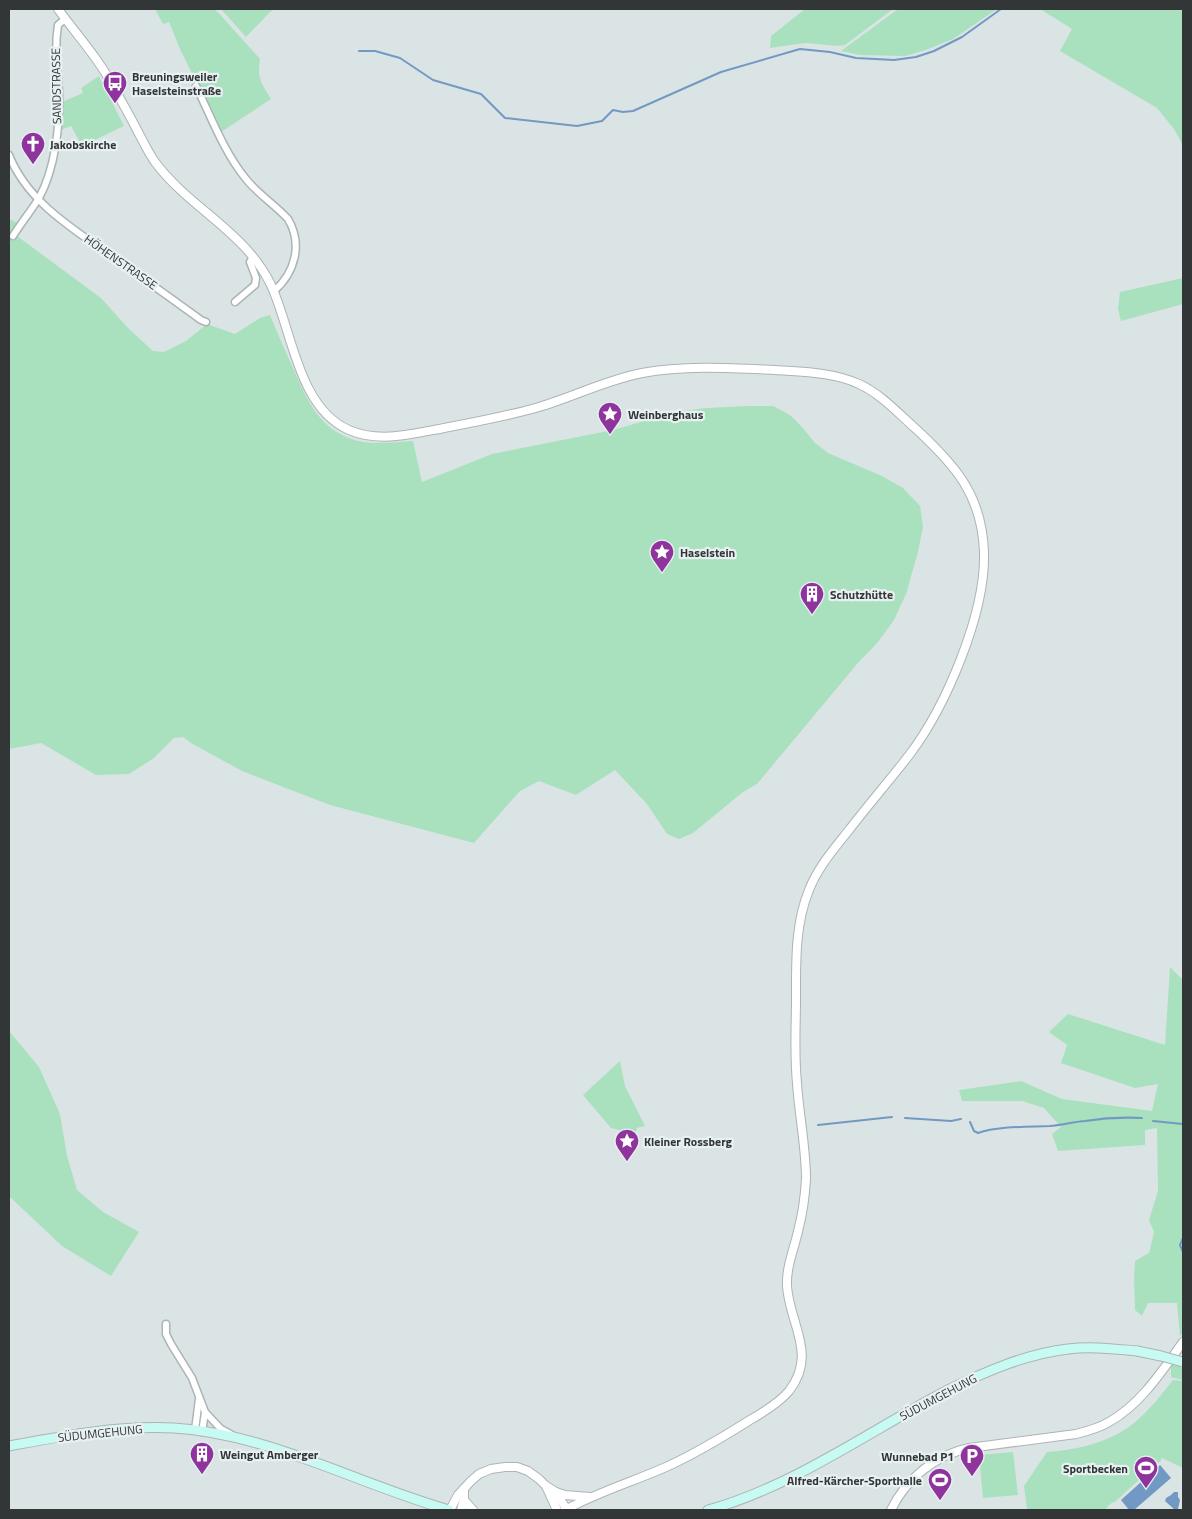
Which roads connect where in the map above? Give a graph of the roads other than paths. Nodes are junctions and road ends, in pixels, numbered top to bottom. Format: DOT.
graph roads {
  1 [pos="58,9"];
  2 [pos="65,19"];
  3 [pos="196,86"];
  4 [pos="9,155"];
  5 [pos="38,199"];
  6 [pos="14,236"];
  7 [pos="253,256"];
  8 [pos="274,291"];
  9 [pos="236,302"];
  10 [pos="206,322"];
  11 [pos="166,1324"];
  12 [pos="1183,1342"];
  13 [pos="1183,1362"];
  14 [pos="199,1395"];
  15 [pos="205,1412"];
  16 [pos="198,1431"];
  17 [pos="240,1439"];
  18 [pos="9,1446"];
  19 [pos="546,1486"];
  20 [pos="464,1489"];
  21 [pos="556,1492"];
  22 [pos="590,1497"];
  23 [pos="464,1500"];
  24 [pos="449,1510"];
  25 [pos="460,1510"];
  26 [pos="473,1510"];
  27 [pos="557,1510"];
  28 [pos="566,1510"];
  29 [pos="708,1510"];
  30 [pos="891,1510"];
  1 -- 2 [label="street"];
  2 -- 5 [label="street, SANDSTRASSE"];
  2 -- 7 [label="street"];
  3 -- 8 [label="street"];
  4 -- 5 [label="street, HÖHENSTRASSE"];
  5 -- 6 [label="street, SANDSTRASSE"];
  5 -- 10 [label="street, HÖHENSTRASSE"];
  7 -- 8 [label="street"];
  7 -- 9 [label="street"];
  8 -- 22 [label="street"];
  11 -- 14 [label="street"];
  12 -- 30 [label="street"];
  13 -- 29 [label="main road, SÜDUMGEHUNG, bridge"];
  14 -- 15 [label="street"];
  14 -- 16 [label="street"];
  15 -- 16 [label="street"];
  15 -- 17 [label="street"];
  16 -- 17 [label="main road, SÜDUMGEHUNG"];
  16 -- 18 [label="main road, SÜDUMGEHUNG"];
  17 -- 24 [label="main road, SÜDUMGEHUNG"];
  19 -- 20 [label="street"];
  19 -- 21 [label="street"];
  19 -- 27 [label="street"];
  20 -- 23 [label="street"];
  20 -- 24 [label="street"];
  21 -- 22 [label="street"];
  21 -- 28 [label="street"];
  22 -- 28 [label="street"];
  23 -- 25 [label="street"];
  23 -- 26 [label="street"];
}
